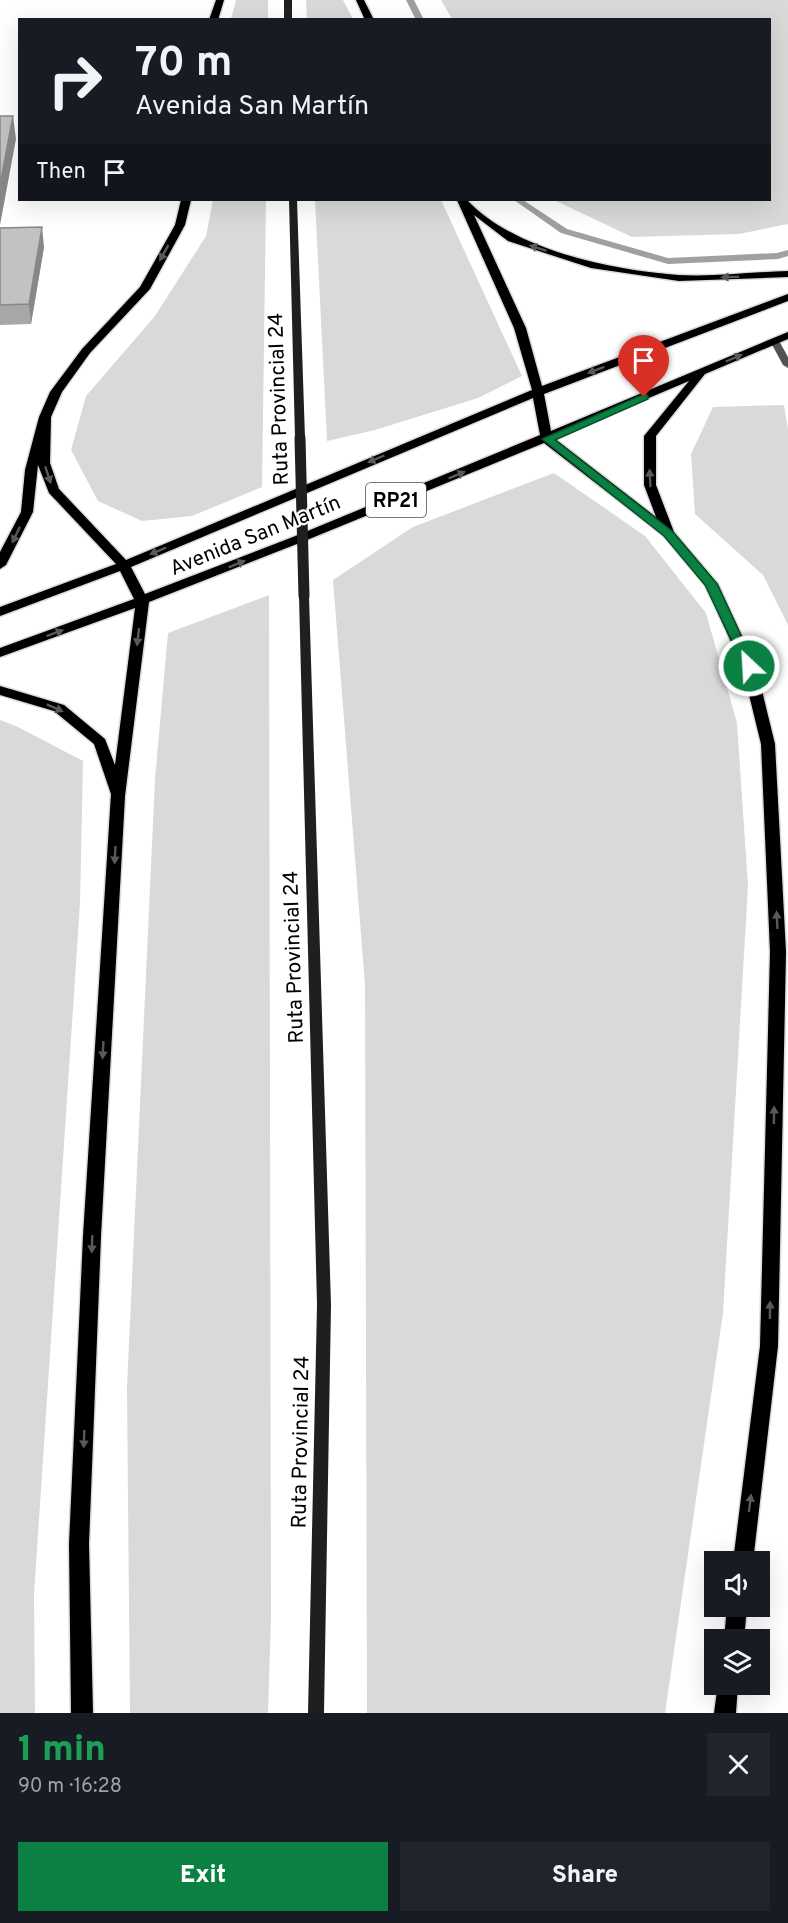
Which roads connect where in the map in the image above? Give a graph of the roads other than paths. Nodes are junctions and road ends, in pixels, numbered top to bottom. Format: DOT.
graph roads {
  1 [pos="220,0"];
  2 [pos="288,0"];
  3 [pos="360,0"];
  4 [pos="214,18"];
  5 [pos="288,18"];
  6 [pos="369,18"];
  7 [pos="186,201"];
  8 [pos="293,201"];
  9 [pos="463,201"];
  10 [pos="788,274"];
  11 [pos="788,297"];
  12 [pos="788,335"];
  13 [pos="775,341"];
  14 [pos="788,365"];
  15 [pos="703,372"];
  16 [pos="538,392"];
  17 [pos="45,417"];
  18 [pos="547,439"];
  19 [pos="668,533"];
  20 [pos="0,565"];
  21 [pos="124,565"];
  22 [pos="142,602"];
  23 [pos="0,612"];
  24 [pos="0,653"];
  25 [pos="0,690"];
  26 [pos="118,796"];
  27 [pos="744,1551"];
  28 [pos="727,1695"];
  29 [pos="82,1713"];
  30 [pos="316,1713"];
  31 [pos="725,1713"];
  1 -- 4 [label="main road"];
  2 -- 5 [label="main road"];
  3 -- 6 [label="main road"];
  7 -- 17 [label="main road, one-way"];
  8 -- 30 [label="main road, Ruta Provincial 24, bridge"];
  10 -- 9 [label="main road, one-way"];
  9 -- 16 [label="main road"];
  11 -- 16 [label="main road, Avenida San Martín / RP21, one-way"];
  12 -- 13 [label="main road, Avenida San Martín / RP21"];
  13 -- 14 [label="lane"];
  15 -- 13 [label="main road, Avenida San Martín / RP21, one-way"];
  15 -- 18 [label="main road, Avenida San Martín / RP21"];
  19 -- 15 [label="main road, one-way"];
  16 -- 18 [label="main road"];
  16 -- 21 [label="main road, Avenida San Martín / RP21, one-way"];
  17 -- 20 [label="main road, one-way"];
  17 -- 21 [label="main road, one-way"];
  18 -- 19 [label="main road"];
  22 -- 18 [label="main road, Avenida San Martín / RP21, one-way"];
  27 -- 19 [label="main road, one-way"];
  21 -- 22 [label="main road"];
  21 -- 23 [label="main road, Avenida San Martín / RP21"];
  24 -- 22 [label="main road, Avenida San Martín / RP21, one-way"];
  22 -- 26 [label="main road, one-way"];
  25 -- 26 [label="main road, one-way"];
  26 -- 29 [label="main road, one-way"];
  28 -- 31 [label="main road"];
}
